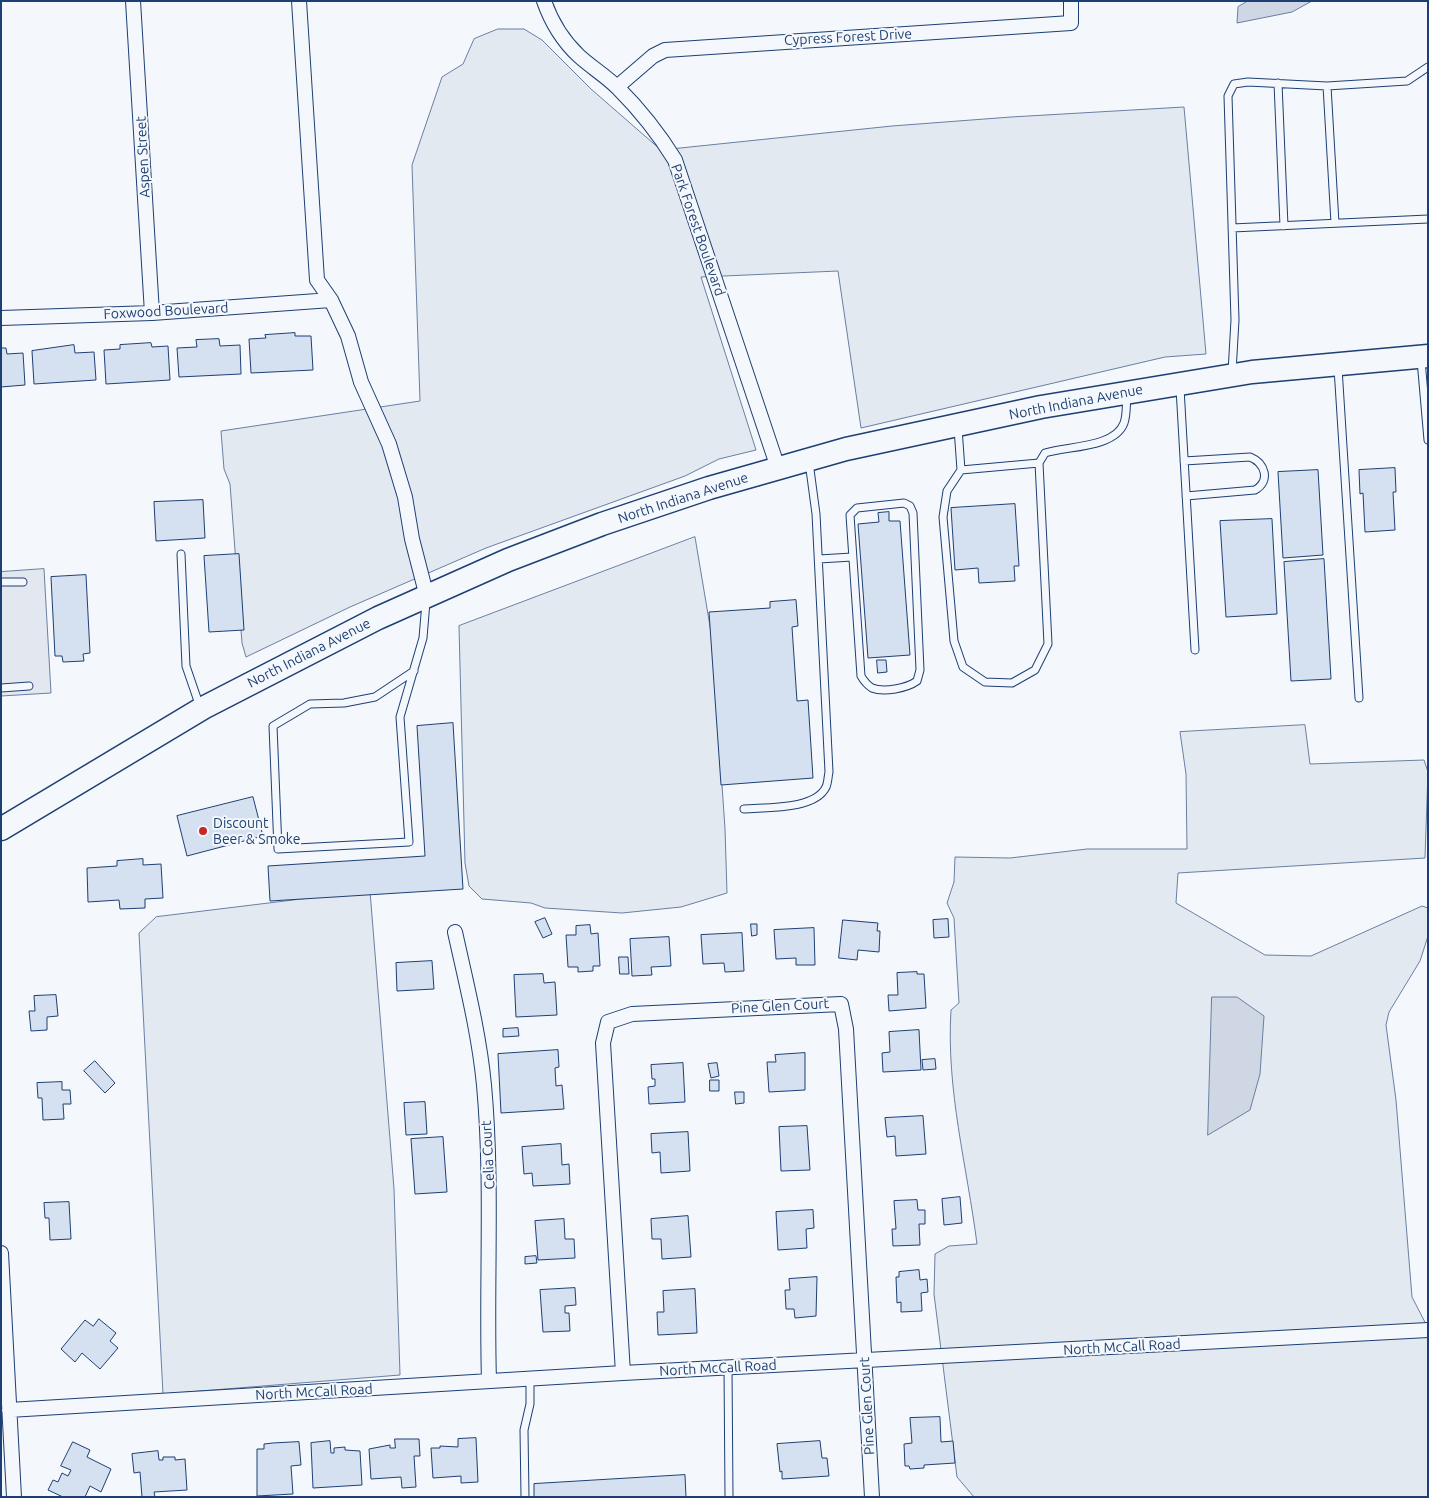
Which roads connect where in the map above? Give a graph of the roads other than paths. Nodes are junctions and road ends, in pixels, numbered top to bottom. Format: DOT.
graph roads {
  1 [pos="133,1"];
  2 [pos="299,1"];
  3 [pos="544,1"];
  4 [pos="1070,1"];
  5 [pos="1428,67"];
  6 [pos="1278,83"];
  7 [pos="617,86"];
  8 [pos="1327,86"];
  9 [pos="1428,219"];
  10 [pos="1335,223"];
  11 [pos="1284,226"];
  12 [pos="1232,228"];
  13 [pos="331,300"];
  14 [pos="152,313"];
  15 [pos="1,318"];
  16 [pos="1424,357"];
  17 [pos="1338,363"];
  18 [pos="1232,375"];
  19 [pos="1180,383"];
  20 [pos="1127,392"];
  21 [pos="958,425"];
  22 [pos="1428,440"];
  23 [pos="809,460"];
  24 [pos="1184,461"];
  25 [pos="1039,463"];
  26 [pos="778,468"];
  27 [pos="961,470"];
  28 [pos="1186,496"];
  29 [pos="181,554"];
  30 [pos="852,557"];
  31 [pos="819,559"];
  32 [pos="1,582"];
  33 [pos="23,582"];
  34 [pos="426,596"];
  35 [pos="1194,650"];
  36 [pos="414,670"];
  37 [pos="29,686"];
  38 [pos="1,688"];
  39 [pos="1360,698"];
  40 [pos="201,709"];
  41 [pos="744,809"];
  42 [pos="1,830"];
  43 [pos="455,932"];
  44 [pos="1,1253"];
  45 [pos="1428,1330"];
  46 [pos="865,1361"];
  47 [pos="728,1368"];
  48 [pos="623,1373"];
  49 [pos="530,1378"];
  50 [pos="489,1381"];
  51 [pos="8,1410"];
  52 [pos="14,1497"];
  53 [pos="526,1497"];
  54 [pos="728,1497"];
  55 [pos="872,1497"];
  1 -- 14 [label="street, Aspen Street"];
  2 -- 13 [label="street"];
  3 -- 7 [label="street, Park Forest Boulevard"];
  4 -- 7 [label="street, Cypress Forest Drive"];
  5 -- 8 [label="lane"];
  6 -- 8 [label="lane"];
  6 -- 11 [label="lane"];
  6 -- 12 [label="lane"];
  7 -- 26 [label="street, Park Forest Boulevard"];
  8 -- 10 [label="lane"];
  9 -- 10 [label="lane"];
  10 -- 11 [label="lane"];
  11 -- 12 [label="lane"];
  12 -- 18 [label="lane"];
  13 -- 14 [label="street, Foxwood Boulevard"];
  13 -- 34 [label="street"];
  14 -- 15 [label="street, Foxwood Boulevard"];
  16 -- 17 [label="main road, North Indiana Avenue"];
  16 -- 22 [label="lane"];
  17 -- 18 [label="main road, North Indiana Avenue"];
  17 -- 39 [label="lane"];
  18 -- 19 [label="main road, North Indiana Avenue"];
  19 -- 20 [label="main road, North Indiana Avenue"];
  19 -- 24 [label="lane"];
  20 -- 21 [label="main road, North Indiana Avenue"];
  20 -- 25 [label="lane"];
  21 -- 23 [label="main road, North Indiana Avenue"];
  21 -- 27 [label="lane"];
  23 -- 26 [label="main road, North Indiana Avenue"];
  23 -- 31 [label="lane"];
  24 -- 28 [label="lane"];
  24 -- 28 [label="lane"];
  25 -- 27 [label="lane"];
  25 -- 27 [label="lane"];
  26 -- 34 [label="main road, North Indiana Avenue"];
  28 -- 35 [label="lane"];
  29 -- 40 [label="lane"];
  30 -- 30 [label="lane"];
  30 -- 31 [label="lane"];
  31 -- 41 [label="lane"];
  32 -- 33 [label="lane"];
  34 -- 36 [label="lane"];
  34 -- 40 [label="main road, North Indiana Avenue"];
  36 -- 36 [label="lane"];
  37 -- 38 [label="lane"];
  40 -- 42 [label="main road, North Indiana Avenue"];
  43 -- 50 [label="street, Celia Court"];
  44 -- 51 [label="street"];
  45 -- 46 [label="street, North McCall Road"];
  46 -- 47 [label="street, North McCall Road"];
  46 -- 48 [label="street, Pine Glen Court"];
  46 -- 55 [label="street, Pine Glen Court"];
  47 -- 48 [label="street, North McCall Road"];
  47 -- 54 [label="lane"];
  48 -- 49 [label="street, North McCall Road"];
  49 -- 50 [label="street, North McCall Road"];
  49 -- 53 [label="lane"];
  50 -- 51 [label="street, North McCall Road"];
  51 -- 52 [label="street"];
}
